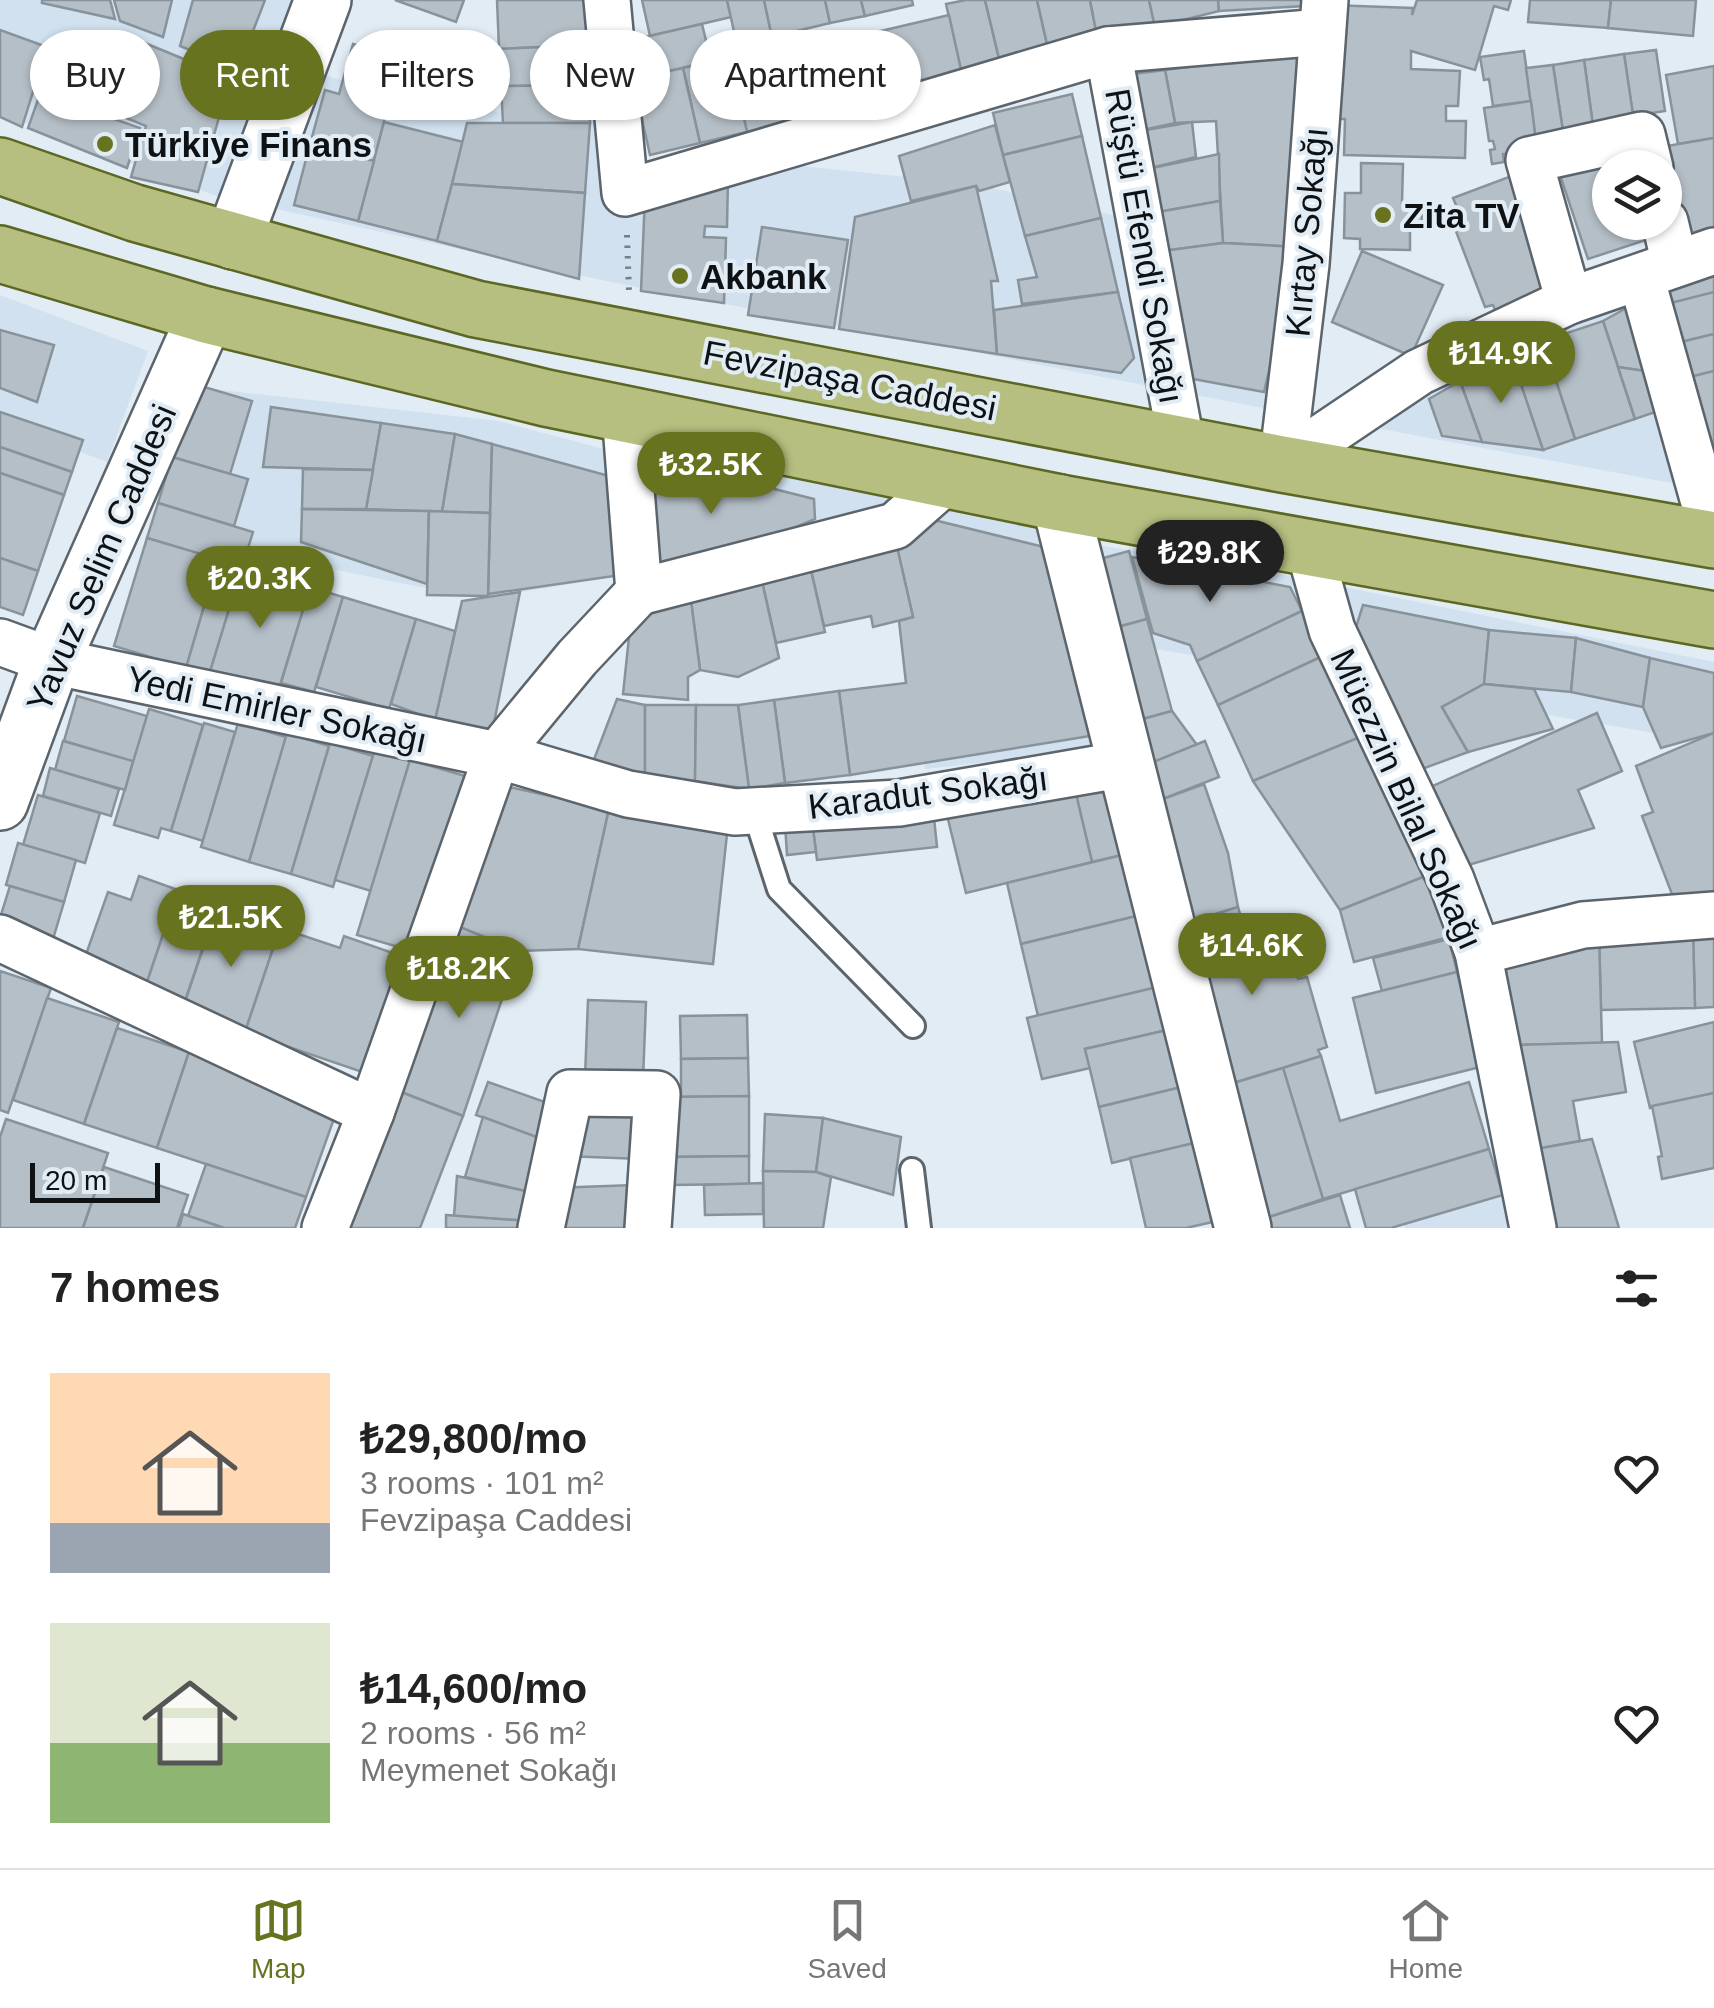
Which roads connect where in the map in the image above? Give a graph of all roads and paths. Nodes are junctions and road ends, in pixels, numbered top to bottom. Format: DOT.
graph roads {
  1 [pos="323,0"];
  2 [pos="608,0"];
  3 [pos="1324,16"];
  4 [pos="1108,50"];
  5 [pos="1646,150"];
  6 [pos="0,166"];
  7 [pos="625,193"];
  8 [pos="234,242"];
  9 [pos="0,254"];
  10 [pos="1674,254"];
  11 [pos="1569,300"];
  12 [pos="206,315"];
  13 [pos="630,338"];
  14 [pos="625,412"];
  15 [pos="1181,442"];
  16 [pos="1282,464"];
  17 [pos="948,479"];
  18 [pos="1060,503"];
  19 [pos="1714,539"];
  20 [pos="1309,548"];
  21 [pos="640,592"];
  22 [pos="1714,620"];
  23 [pos="0,642"];
  24 [pos="52,661"];
  25 [pos="497,755"];
  26 [pos="1125,764"];
  27 [pos="0,802"];
  28 [pos="754,811"];
  29 [pos="1714,916"];
  30 [pos="0,938"];
  31 [pos="1478,952"];
  32 [pos="913,1026"];
  33 [pos="371,1112"];
  34 [pos="912,1170"];
  35 [pos="325,1228"];
  36 [pos="541,1228"];
  37 [pos="648,1228"];
  38 [pos="919,1228"];
  39 [pos="1243,1228"];
  40 [pos="1532,1228"];
  1 -- 8 [label="main road"];
  2 -- 7 [label="street"];
  3 -- 4 [label="street"];
  3 -- 16 [label="street, Kırtay Sokağı"];
  4 -- 7 [label="street"];
  4 -- 15 [label="street, Rüştü Efendi Sokağı"];
  5 -- 11 [label="street"];
  6 -- 8 [label="main road, Fevzipaşa Caddesi"];
  7 -- 13 [label="path"];
  8 -- 12 [label="main road"];
  8 -- 13 [label="main road, Fevzipaşa Caddesi"];
  9 -- 12 [label="main road"];
  10 -- 11 [label="street"];
  10 -- 19 [label="street"];
  11 -- 16 [label="street"];
  12 -- 14 [label="main road"];
  12 -- 24 [label="main road, Yavuz Selim Caddesi"];
  13 -- 15 [label="main road, Fevzipaşa Caddesi"];
  14 -- 17 [label="main road"];
  14 -- 21 [label="street"];
  15 -- 16 [label="main road, Fevzipaşa Caddesi"];
  16 -- 19 [label="main road, Fevzipaşa Caddesi"];
  17 -- 18 [label="main road"];
  17 -- 21 [label="street"];
  18 -- 20 [label="main road"];
  18 -- 26 [label="main road"];
  20 -- 22 [label="main road"];
  20 -- 31 [label="street, Müezzin Bilal Sokağı"];
  21 -- 25 [label="street"];
  23 -- 24 [label="street, Yedi Emirler Sokağı"];
  24 -- 25 [label="street, Yedi Emirler Sokağı"];
  24 -- 27 [label="main road, Yavuz Selim Caddesi"];
  25 -- 28 [label="street, Karadut Sokağı"];
  25 -- 33 [label="street"];
  26 -- 28 [label="street, Karadut Sokağı"];
  26 -- 39 [label="main road"];
  28 -- 32 [label="lane"];
  29 -- 31 [label="street"];
  30 -- 33 [label="street"];
  31 -- 40 [label="street, Müezzin Bilal Sokağı"];
  33 -- 35 [label="street"];
  34 -- 38 [label="lane"];
  36 -- 37 [label="street"];
}
